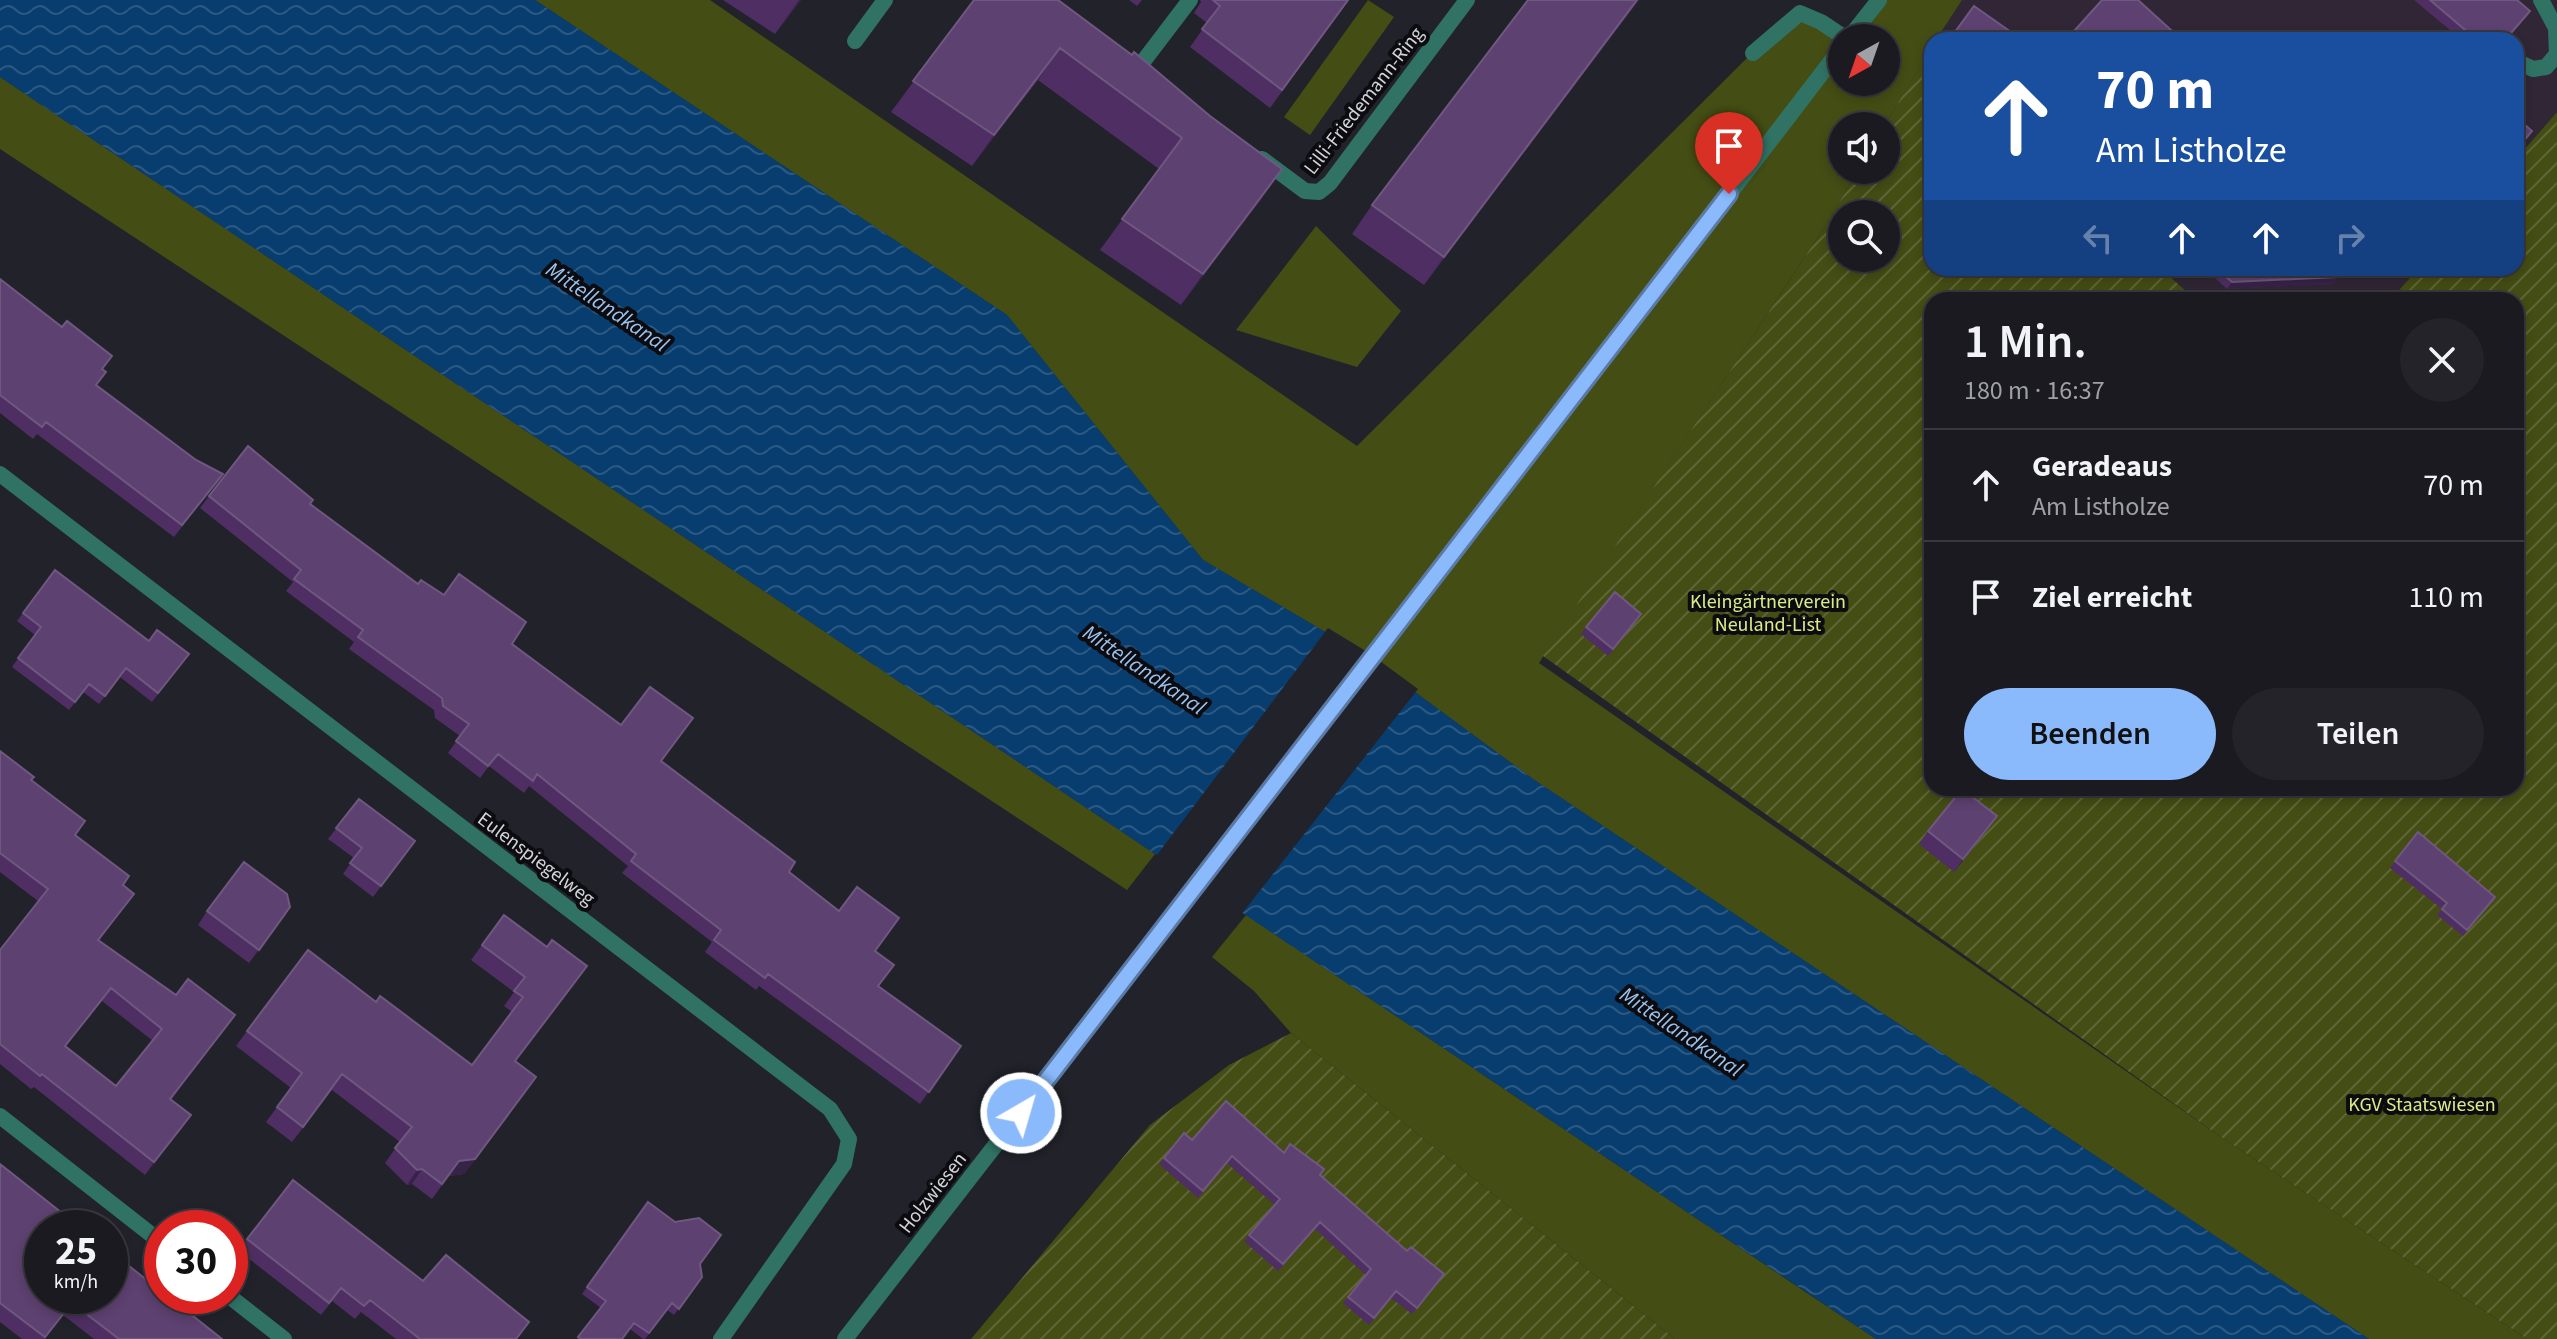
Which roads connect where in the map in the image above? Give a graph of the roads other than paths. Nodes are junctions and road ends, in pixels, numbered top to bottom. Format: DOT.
graph roads {
  1 [pos="885,0"];
  2 [pos="1190,0"];
  3 [pos="1467,0"];
  4 [pos="1879,0"];
  5 [pos="2541,0"];
  6 [pos="1859,24"];
  7 [pos="1828,26"];
  8 [pos="855,41"];
  9 [pos="1753,53"];
  10 [pos="1828,65"];
  11 [pos="2524,65"];
  12 [pos="1138,66"];
  13 [pos="1246,147"];
  14 [pos="0,474"];
  15 [pos="0,1116"];
  16 [pos="144,1229"];
  17 [pos="248,1311"];
  18 [pos="284,1339"];
  19 [pos="721,1339"];
  20 [pos="845,1339"];
  1 -- 8 [label="street"];
  2 -- 12 [label="street"];
  3 -- 13 [label="street, Lilli-Friedemann-Ring"];
  4 -- 6 [label="street"];
  5 -- 11 [label="street"];
  7 -- 9 [label="street"];
  10 -- 20 [label="street, Holzwiesen"];
  14 -- 19 [label="street, Eulenspiegelweg"];
  15 -- 16 [label="street"];
  17 -- 18 [label="street"];
}
